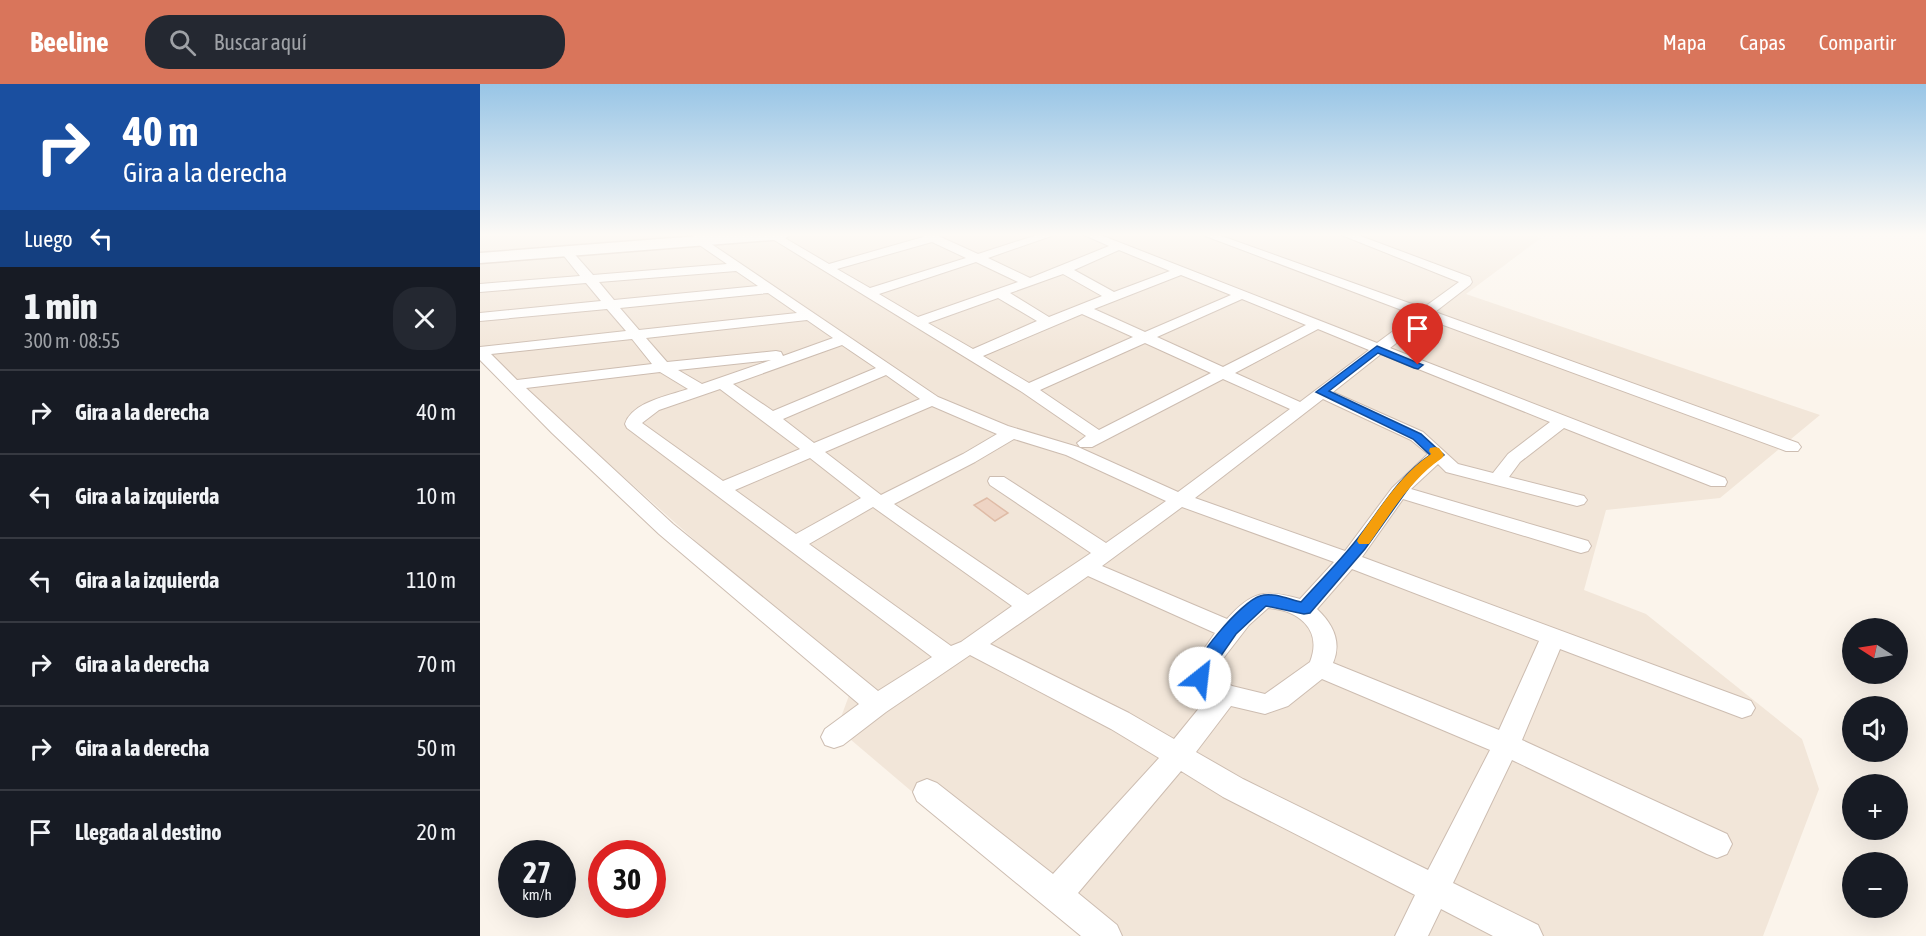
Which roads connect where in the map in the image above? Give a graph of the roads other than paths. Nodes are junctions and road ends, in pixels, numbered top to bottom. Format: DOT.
graph roads {
  1 [pos="586,274"];
  2 [pos="662,274"];
  3 [pos="749,274"];
  4 [pos="837,274"];
  5 [pos="930,274"];
  6 [pos="1010,274"];
  7 [pos="1053,274"];
  8 [pos="1071,274"];
  9 [pos="1173,274"];
  10 [pos="1187,274"];
  11 [pos="1315,274"];
  12 [pos="1450,274"];
  13 [pos="591,280"];
  14 [pos="1029,282"];
  15 [pos="480,288"];
  16 [pos="772,289"];
  17 [pos="869,293"];
  18 [pos="1000,293"];
  19 [pos="1241,296"];
  20 [pos="1113,297"];
  21 [pos="613,306"];
  22 [pos="1083,309"];
  23 [pos="1425,314"];
  24 [pos="811,316"];
  25 [pos="480,317"];
  26 [pos="917,322"];
  27 [pos="1048,322"];
  28 [pos="1316,325"];
  29 [pos="639,336"];
  30 [pos="1145,338"];
  31 [pos="842,340"];
  32 [pos="1377,349"];
  33 [pos="480,351"];
  34 [pos="805,352"];
  35 [pos="972,355"];
  36 [pos="663,368"];
  37 [pos="888,369"];
  38 [pos="1225,372"];
  39 [pos="722,383"];
  40 [pos="515,385"];
  41 [pos="1028,389"];
  42 [pos="700,391"];
  43 [pos="1321,392"];
  44 [pos="932,400"];
  45 [pos="1300,408"];
  46 [pos="771,418"];
  47 [pos="1561,422"];
  48 [pos="1013,432"];
  49 [pos="1098,437"];
  50 [pos="1792,447"];
  51 [pos="1072,451"];
  52 [pos="812,452"];
  53 [pos="1438,455"];
  54 [pos="1498,478"];
  55 [pos="997,481"];
  56 [pos="1718,482"];
  57 [pos="721,489"];
  58 [pos="1399,492"];
  59 [pos="1178,499"];
  60 [pos="1577,500"];
  61 [pos="877,501"];
  62 [pos="795,543"];
  63 [pos="1581,546"];
  64 [pos="1096,560"];
  65 [pos="1349,560"];
  66 [pos="1029,607"];
  67 [pos="1304,609"];
  68 [pos="1230,630"];
  69 [pos="1552,637"];
  70 [pos="961,652"];
  71 [pos="1320,668"];
  72 [pos="1225,694"];
  73 [pos="877,705"];
  74 [pos="1742,708"];
  75 [pos="834,737"];
  76 [pos="1506,745"];
  77 [pos="1178,756"];
  78 [pos="927,792"];
  79 [pos="1717,844"];
  80 [pos="1434,890"];
  81 [pos="1055,896"];
  82 [pos="1106,936"];
  83 [pos="1410,936"];
  84 [pos="1527,936"];
  1 -- 13 [label="street"];
  2 -- 13 [label="street"];
  3 -- 16 [label="street"];
  4 -- 17 [label="street"];
  5 -- 17 [label="street"];
  6 -- 14 [label="street"];
  7 -- 14 [label="street"];
  8 -- 20 [label="street"];
  9 -- 20 [label="street"];
  10 -- 19 [label="street"];
  11 -- 23 [label="street"];
  12 -- 23 [label="street"];
  13 -- 15 [label="street"];
  13 -- 21 [label="street"];
  14 -- 18 [label="street"];
  16 -- 21 [label="street"];
  16 -- 24 [label="street"];
  17 -- 26 [label="street"];
  18 -- 26 [label="street"];
  18 -- 27 [label="street"];
  19 -- 28 [label="street"];
  19 -- 30 [label="street"];
  20 -- 22 [label="street"];
  21 -- 25 [label="street"];
  21 -- 29 [label="street"];
  22 -- 27 [label="street"];
  22 -- 30 [label="street"];
  23 -- 32 [label="street"];
  23 -- 50 [label="street"];
  24 -- 29 [label="street"];
  24 -- 31 [label="street"];
  26 -- 35 [label="street"];
  27 -- 35 [label="street"];
  28 -- 32 [label="street"];
  28 -- 38 [label="street"];
  29 -- 33 [label="street"];
  29 -- 36 [label="street"];
  30 -- 38 [label="street"];
  30 -- 41 [label="street"];
  31 -- 34 [label="street"];
  31 -- 37 [label="street"];
  32 -- 43 [label="street"];
  32 -- 47 [label="street"];
  33 -- 40 [label="street"];
  34 -- 36 [label="street"];
  34 -- 39 [label="street"];
  35 -- 41 [label="street"];
  36 -- 40 [label="street"];
  36 -- 42 [label="street"];
  37 -- 44 [label="street"];
  37 -- 46 [label="street"];
  38 -- 45 [label="street"];
  38 -- 49 [label="street"];
  39 -- 42 [label="street"];
  39 -- 46 [label="street"];
  40 -- 73 [label="street"];
  41 -- 49 [label="street"];
  42 -- 57 [label="street"];
  43 -- 45 [label="street"];
  43 -- 53 [label="street"];
  44 -- 48 [label="street"];
  44 -- 52 [label="street"];
  45 -- 59 [label="street"];
  46 -- 52 [label="street"];
  47 -- 54 [label="street"];
  47 -- 56 [label="street"];
  48 -- 51 [label="street"];
  48 -- 61 [label="street"];
  49 -- 51 [label="street"];
  51 -- 59 [label="street"];
  52 -- 57 [label="street"];
  52 -- 61 [label="street"];
  53 -- 54 [label="street"];
  53 -- 58 [label="street"];
  54 -- 60 [label="street"];
  55 -- 64 [label="street"];
  57 -- 62 [label="street"];
  58 -- 63 [label="street"];
  58 -- 65 [label="street"];
  59 -- 64 [label="street"];
  59 -- 65 [label="street"];
  61 -- 62 [label="street"];
  61 -- 66 [label="street"];
  62 -- 70 [label="street"];
  64 -- 66 [label="street"];
  64 -- 68 [label="street"];
  65 -- 67 [label="street"];
  65 -- 69 [label="street"];
  66 -- 70 [label="street"];
  67 -- 68 [label="street"];
  67 -- 71 [label="street"];
  68 -- 72 [label="street"];
  69 -- 74 [label="street"];
  69 -- 76 [label="street"];
  70 -- 73 [label="street"];
  70 -- 77 [label="street"];
  71 -- 72 [label="street"];
  71 -- 76 [label="street"];
  72 -- 77 [label="street"];
  73 -- 75 [label="street"];
  76 -- 79 [label="street"];
  76 -- 80 [label="street"];
  77 -- 80 [label="street"];
  77 -- 81 [label="street"];
  78 -- 81 [label="street"];
  80 -- 83 [label="street"];
  80 -- 84 [label="street"];
  81 -- 82 [label="street"];
}
